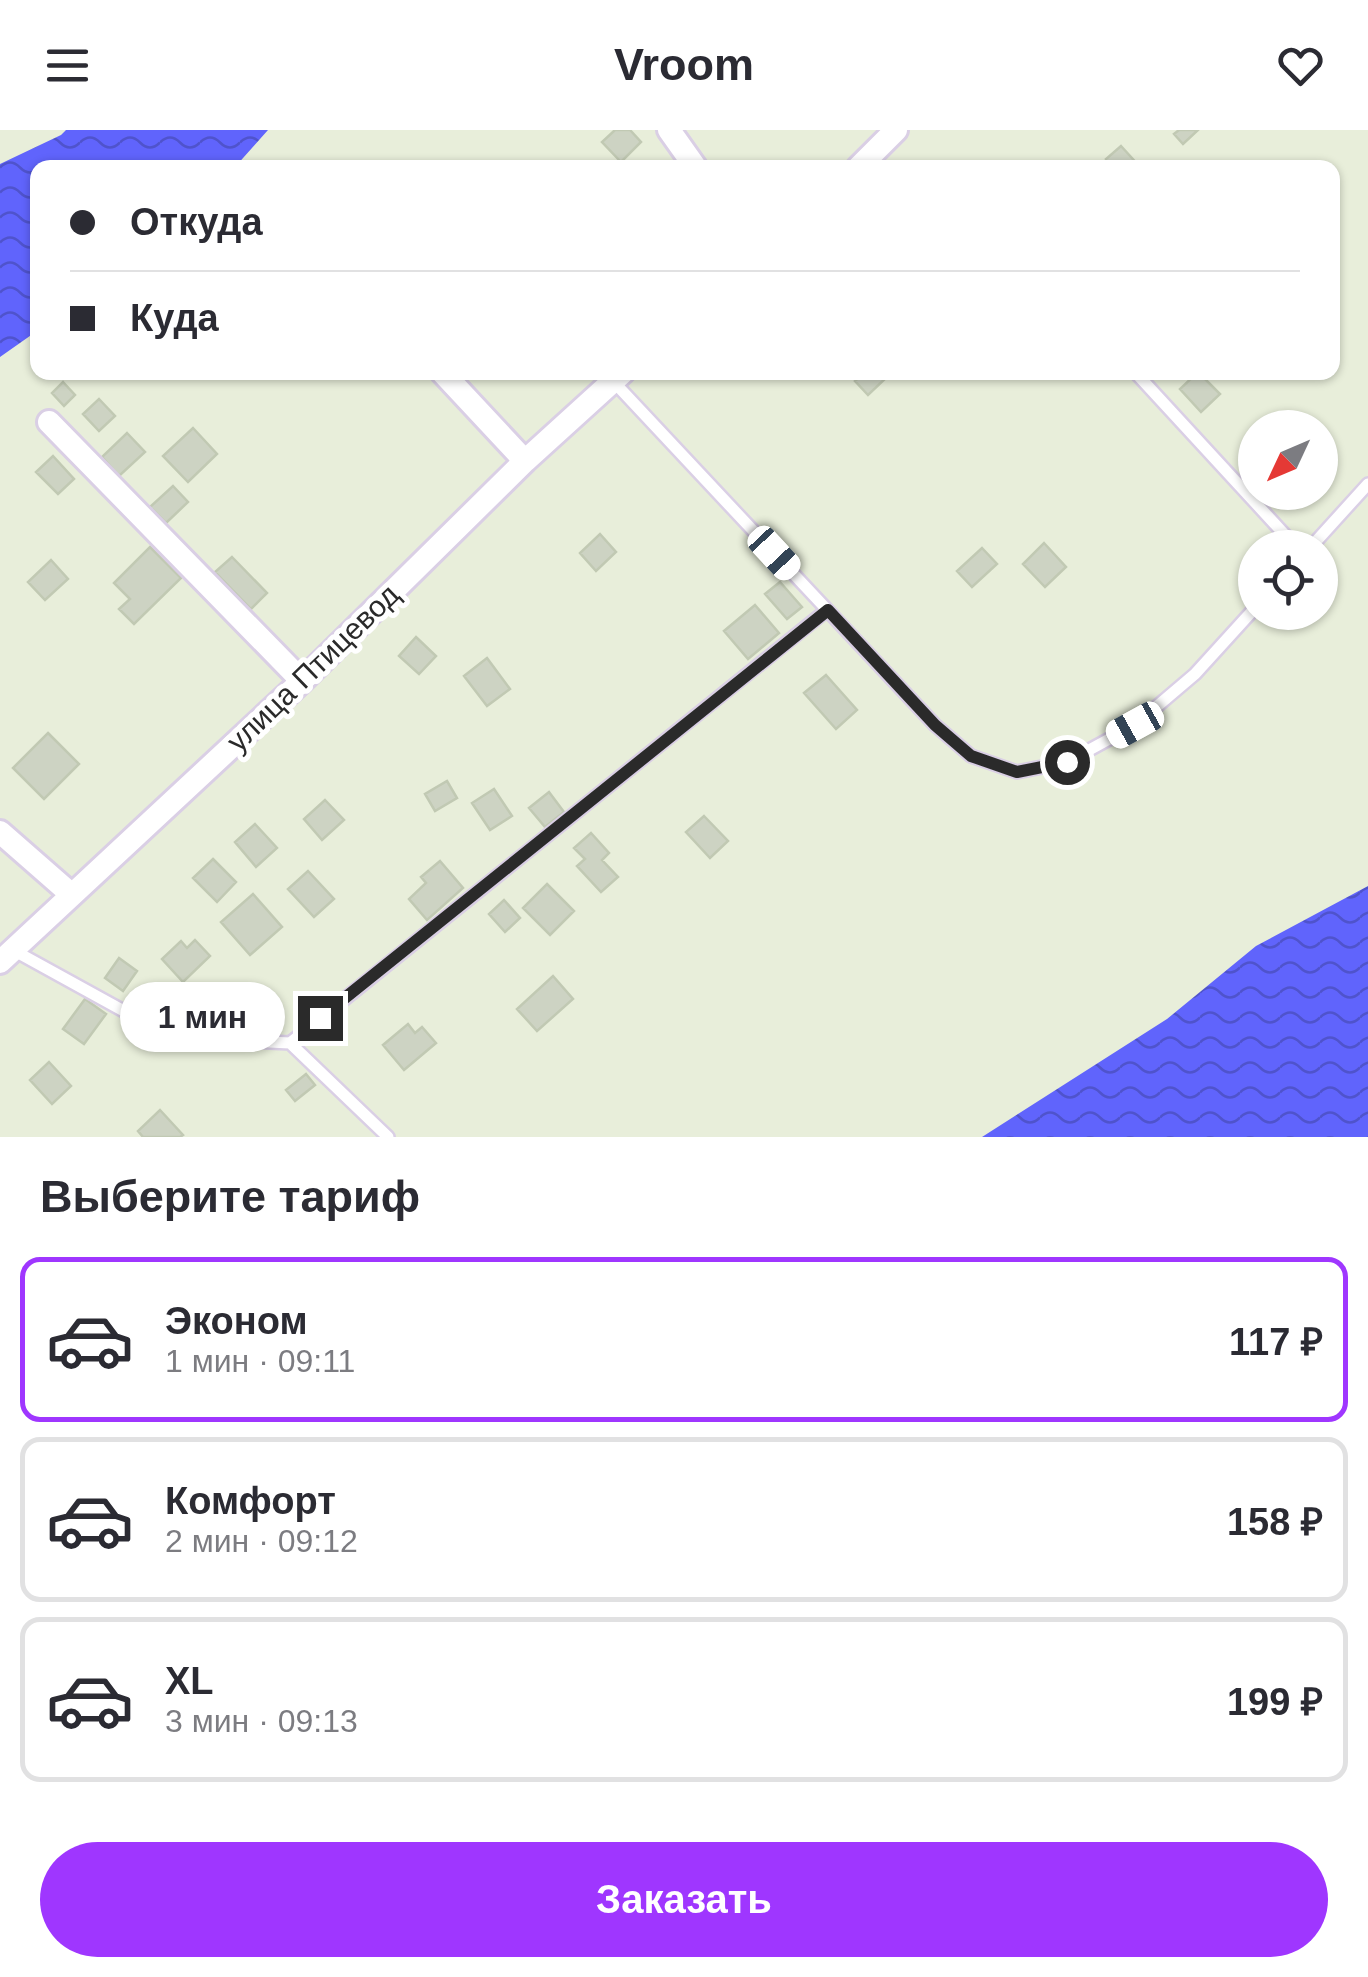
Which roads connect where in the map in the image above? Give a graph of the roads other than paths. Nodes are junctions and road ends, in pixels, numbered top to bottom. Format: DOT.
graph roads {
  1 [pos="669,130"];
  2 [pos="896,130"];
  3 [pos="690,160"];
  4 [pos="866,160"];
  5 [pos="449,380"];
  6 [pos="615,380"];
  7 [pos="621,380"];
  8 [pos="1142,380"];
  9 [pos="49,422"];
  10 [pos="525,461"];
  11 [pos="1368,484"];
  12 [pos="1280,530"];
  13 [pos="1326,530"];
  14 [pos="828,610"];
  15 [pos="1238,627"];
  16 [pos="302,681"];
  17 [pos="0,832"];
  18 [pos="72,895"];
  19 [pos="6,956"];
  20 [pos="290,1042"];
  21 [pos="388,1137"];
  1 -- 3 [label="street"];
  2 -- 4 [label="street"];
  5 -- 10 [label="street"];
  6 -- 10 [label="street, улица Птицевод"];
  7 -- 14 [label="lane"];
  8 -- 12 [label="lane"];
  9 -- 16 [label="street"];
  10 -- 16 [label="street, улица Птицевод"];
  11 -- 13 [label="lane"];
  14 -- 15 [label="lane"];
  14 -- 20 [label="lane"];
  16 -- 18 [label="street, улица Птицевод"];
  17 -- 18 [label="street"];
  18 -- 19 [label="street, улица Птицевод"];
  19 -- 20 [label="lane"];
  20 -- 21 [label="lane"];
}
